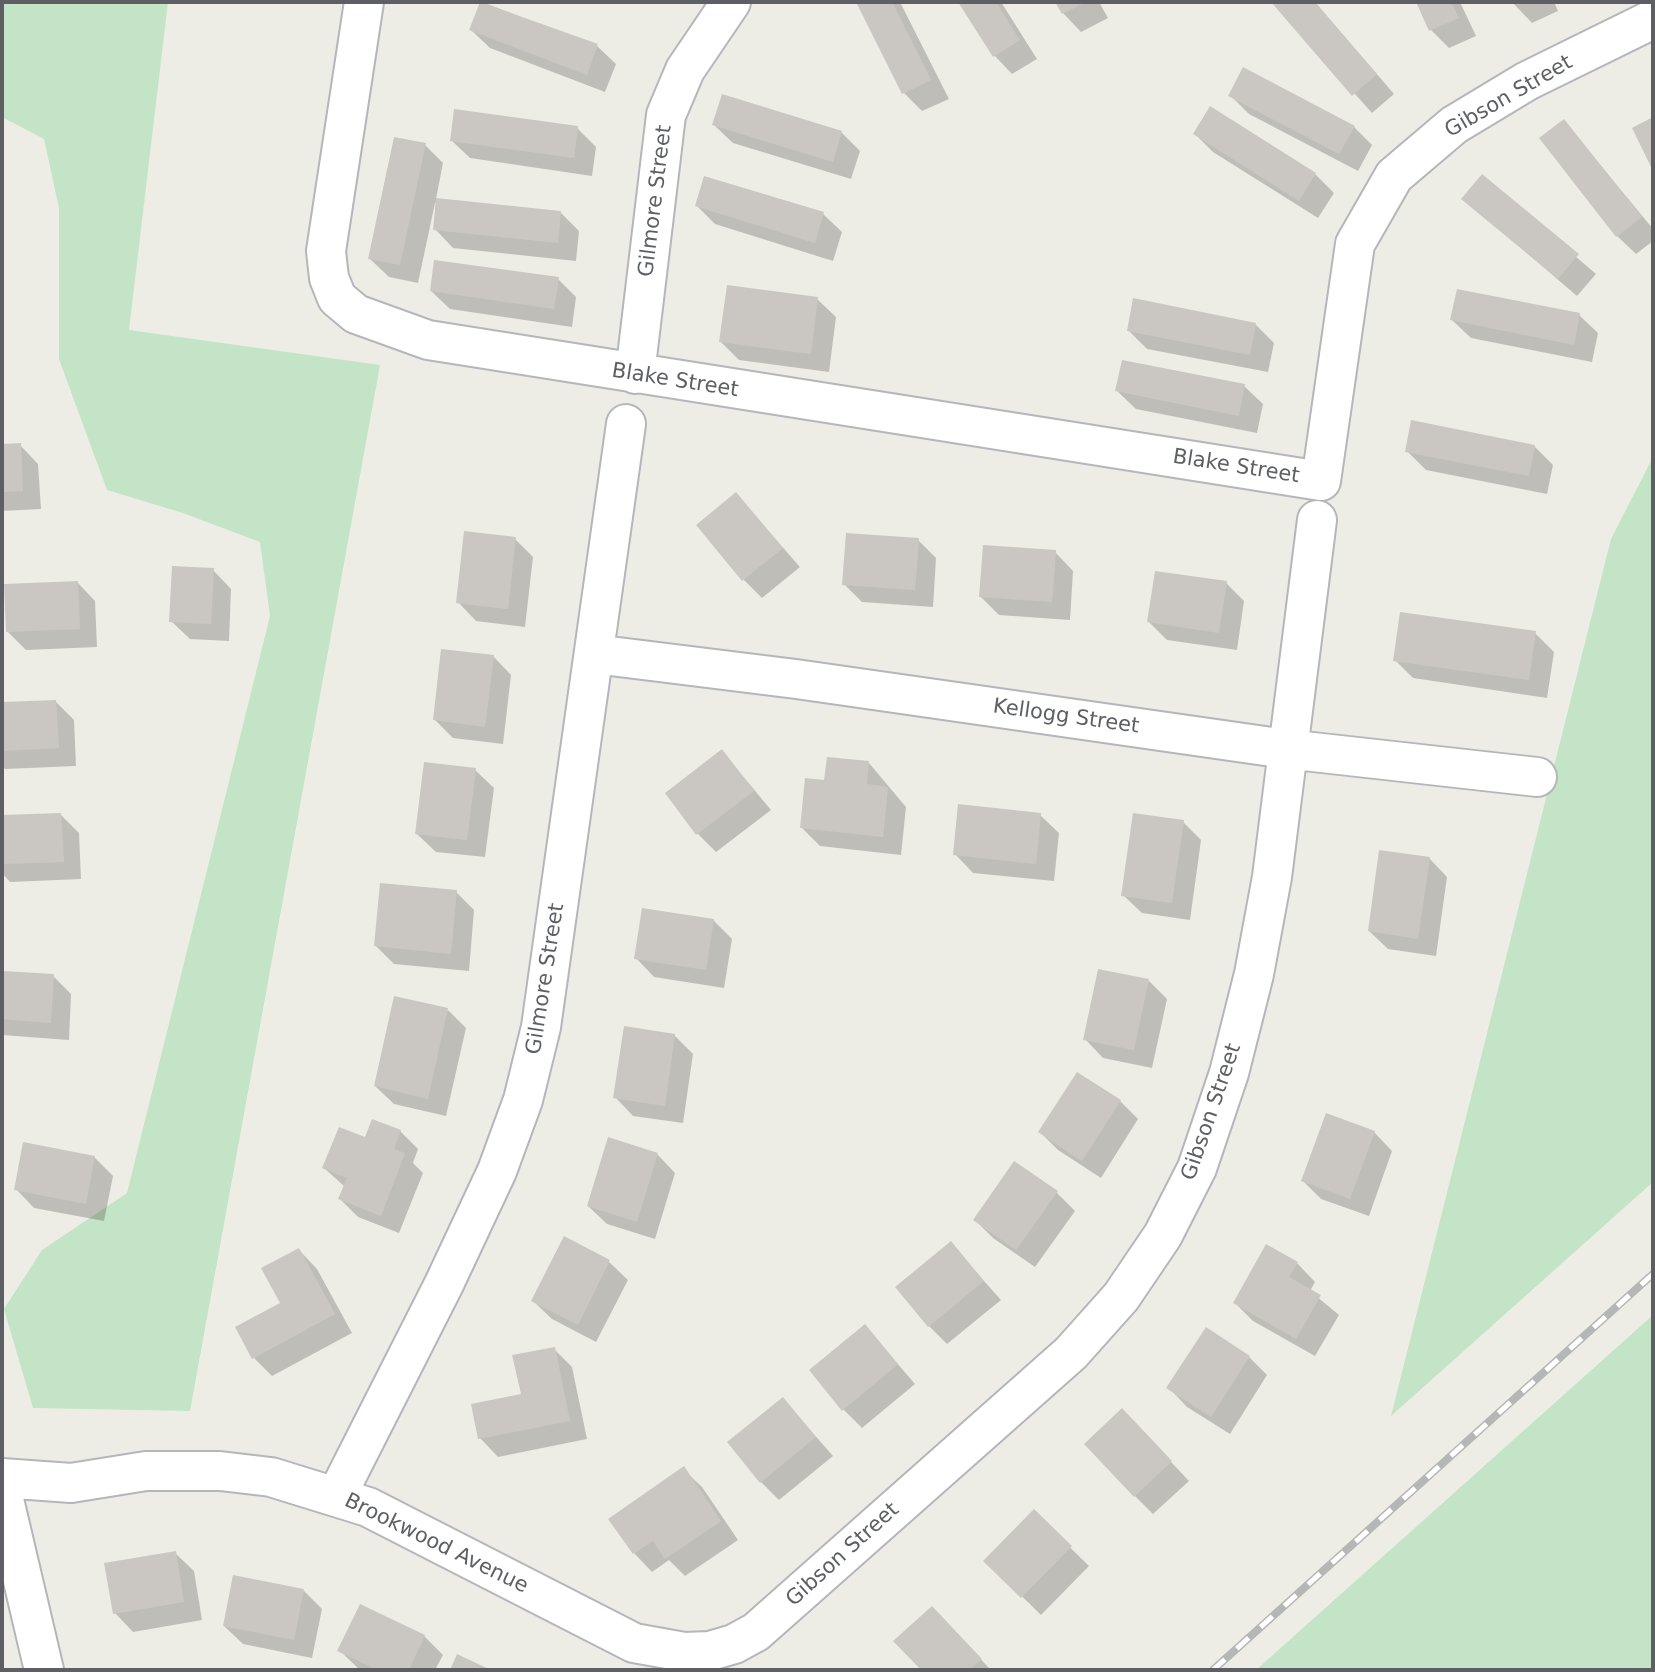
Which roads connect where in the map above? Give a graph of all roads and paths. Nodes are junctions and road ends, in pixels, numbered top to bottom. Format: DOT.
graph roads {
  1 [pos="364,2"];
  2 [pos="731,2"];
  3 [pos="1653,19"];
  4 [pos="635,374"];
  5 [pos="626,424"];
  6 [pos="1321,481"];
  7 [pos="1317,520"];
  8 [pos="594,654"];
  9 [pos="1286,749"];
  10 [pos="1538,777"];
  11 [pos="2,1478"];
  12 [pos="2,1492"];
  13 [pos="337,1495"];
  14 [pos="734,1644"];
  15 [pos="44,1670"];
  1 -- 4 [label="street, Blake Street"];
  2 -- 4 [label="street, Gilmore Street"];
  3 -- 6 [label="street, Gibson Street"];
  4 -- 6 [label="street, Blake Street"];
  5 -- 8 [label="street, Gilmore Street"];
  7 -- 9 [label="street, Gibson Street"];
  8 -- 9 [label="street, Kellogg Street"];
  8 -- 13 [label="street, Gilmore Street"];
  9 -- 10 [label="street, Kellogg Street"];
  9 -- 14 [label="street, Gibson Street"];
  11 -- 13 [label="street, Brookwood Avenue"];
  12 -- 15 [label="street"];
  13 -- 14 [label="street, Brookwood Avenue"];
}
